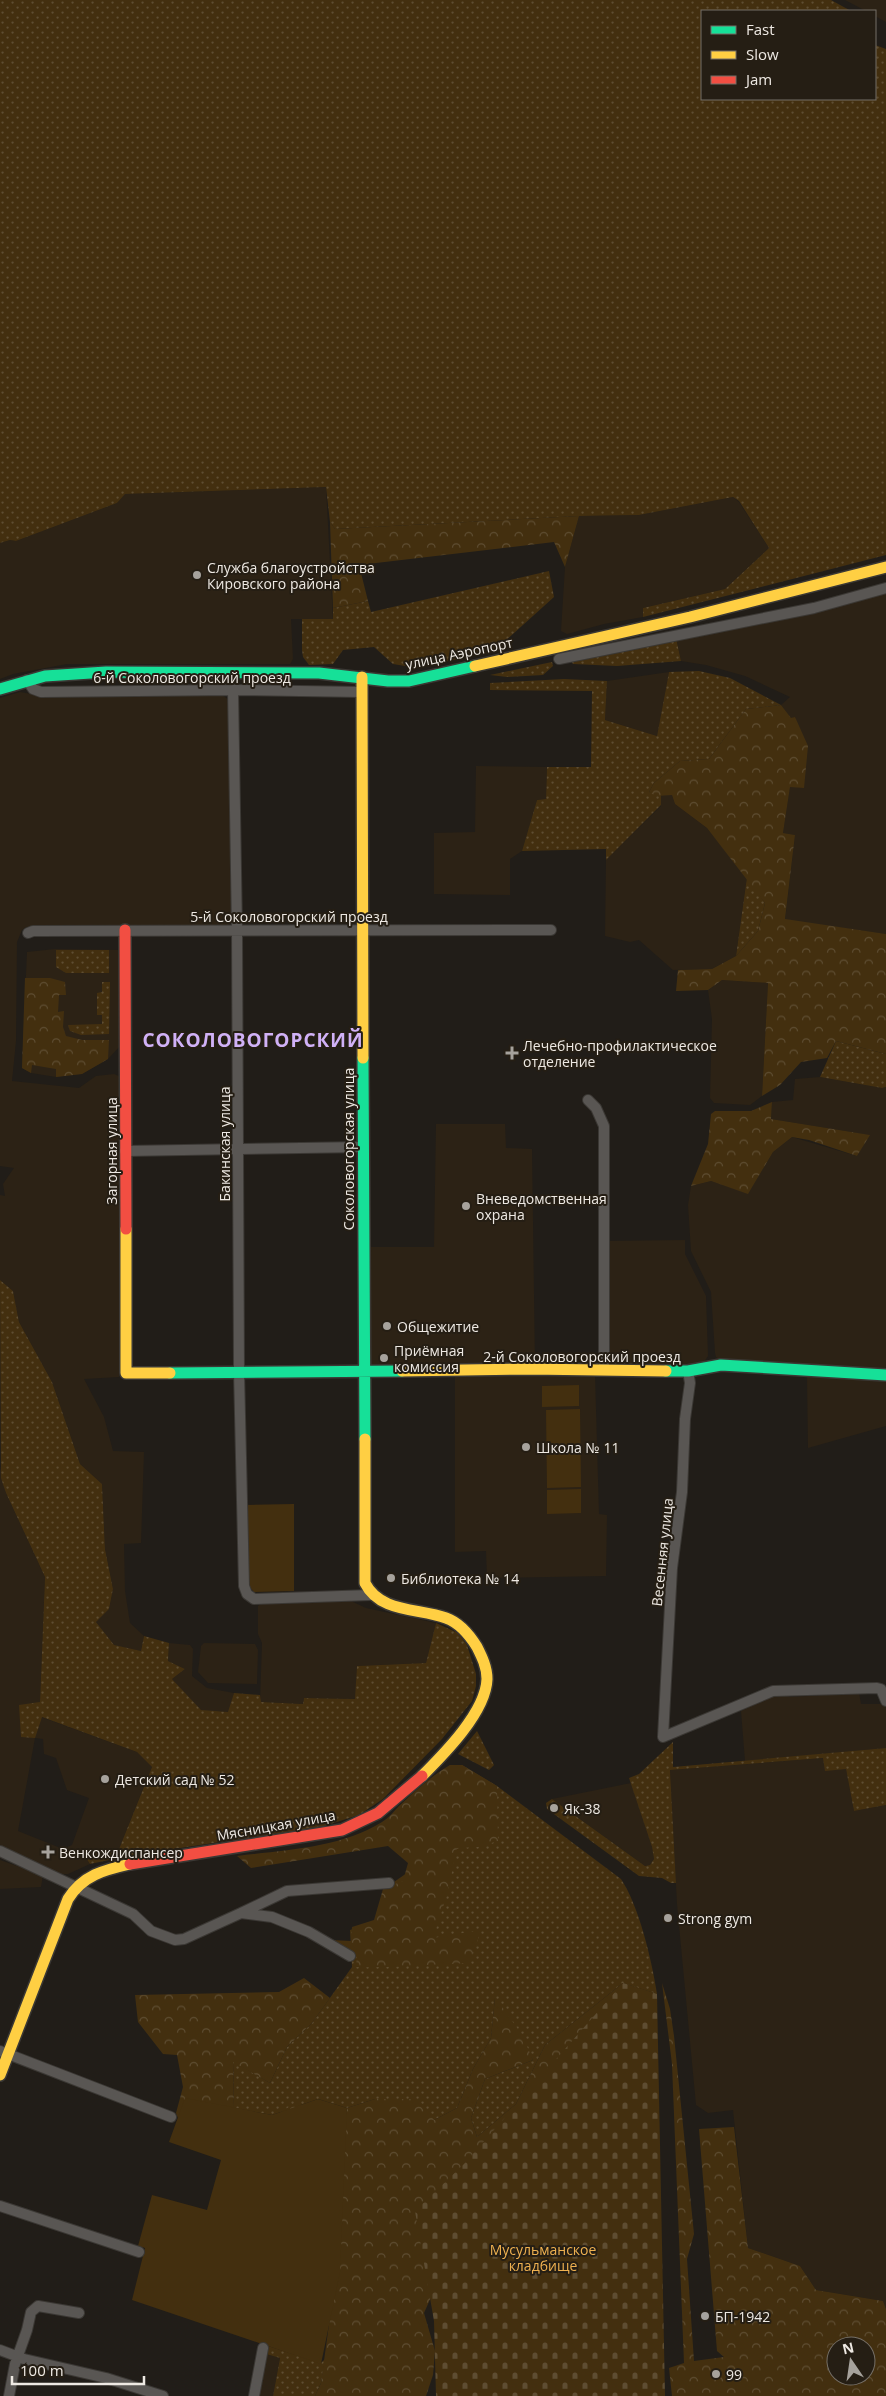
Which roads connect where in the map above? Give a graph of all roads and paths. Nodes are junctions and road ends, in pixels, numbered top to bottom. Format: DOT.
graph roads {
  1 [pos="886,566"];
  2 [pos="886,588"];
  3 [pos="559,659"];
  4 [pos="362,678"];
  5 [pos="27,680"];
  6 [pos="0,689"];
  7 [pos="232,690"];
  8 [pos="362,692"];
  9 [pos="363,929"];
  10 [pos="126,930"];
  11 [pos="236,930"];
  12 [pos="551,930"];
  13 [pos="28,933"];
  14 [pos="588,1100"];
  15 [pos="363,1147"];
  16 [pos="238,1149"];
  17 [pos="125,1151"];
  18 [pos="604,1369"];
  19 [pos="688,1371"];
  20 [pos="239,1372"];
  21 [pos="364,1372"];
  22 [pos="126,1373"];
  23 [pos="886,1375"];
  24 [pos="369,1592"];
  25 [pos="886,1701"];
  26 [pos="0,1851"];
  27 [pos="389,1883"];
  28 [pos="76,1885"];
  29 [pos="241,1913"];
  30 [pos="350,1956"];
  31 [pos="4,2052"];
  32 [pos="0,2075"];
  33 [pos="171,2117"];
  34 [pos="0,2206"];
  35 [pos="139,2252"];
  36 [pos="79,2313"];
  37 [pos="263,2348"];
  38 [pos="0,2350"];
  39 [pos="18,2356"];
  40 [pos="9,2396"];
  41 [pos="163,2396"];
  42 [pos="254,2396"];
  1 -- 4 [label="main road, улица Аэропорт"];
  2 -- 3 [label="street"];
  4 -- 5 [label="main road, улица Аэропорт"];
  4 -- 8 [label="main road, Соколовогорская улица"];
  5 -- 6 [label="main road, улица Аэропорт"];
  5 -- 7 [label="street, 6-й Соколовогорский проезд"];
  7 -- 8 [label="street, 6-й Соколовогорский проезд"];
  7 -- 11 [label="street, Бакинская улица"];
  8 -- 9 [label="main road, Соколовогорская улица"];
  9 -- 11 [label="street, 5-й Соколовогорский проезд"];
  9 -- 12 [label="street, 5-й Соколовогорский проезд"];
  9 -- 15 [label="main road, Соколовогорская улица"];
  10 -- 11 [label="street, 5-й Соколовогорский проезд"];
  10 -- 13 [label="street, 5-й Соколовогорский проезд"];
  10 -- 17 [label="main road, Загорная улица"];
  11 -- 16 [label="street, Бакинская улица"];
  14 -- 18 [label="street"];
  15 -- 16 [label="street"];
  15 -- 21 [label="main road, Соколовогорская улица"];
  16 -- 17 [label="street"];
  16 -- 20 [label="street, Бакинская улица"];
  17 -- 22 [label="main road, Загорная улица"];
  18 -- 19 [label="main road, 2-й Соколовогорский проезд"];
  18 -- 21 [label="main road, 2-й Соколовогорский проезд"];
  19 -- 23 [label="main road, 2-й Соколовогорский проезд"];
  19 -- 25 [label="street, Весенняя улица"];
  20 -- 21 [label="main road, 2-й Соколовогорский проезд"];
  20 -- 22 [label="main road, 2-й Соколовогорский проезд"];
  20 -- 24 [label="street, Бакинская улица"];
  21 -- 24 [label="main road, Соколовогорская улица"];
  24 -- 28 [label="main road, Мясницкая улица"];
  26 -- 28 [label="street"];
  27 -- 29 [label="street"];
  28 -- 29 [label="street"];
  28 -- 31 [label="main road, Мясницкая улица"];
  29 -- 30 [label="street"];
  31 -- 32 [label="main road, Мясницкая улица"];
  31 -- 33 [label="street"];
  34 -- 35 [label="street"];
  36 -- 39 [label="street"];
  37 -- 42 [label="street"];
  38 -- 39 [label="street"];
  39 -- 40 [label="street"];
  39 -- 41 [label="street"];
}
